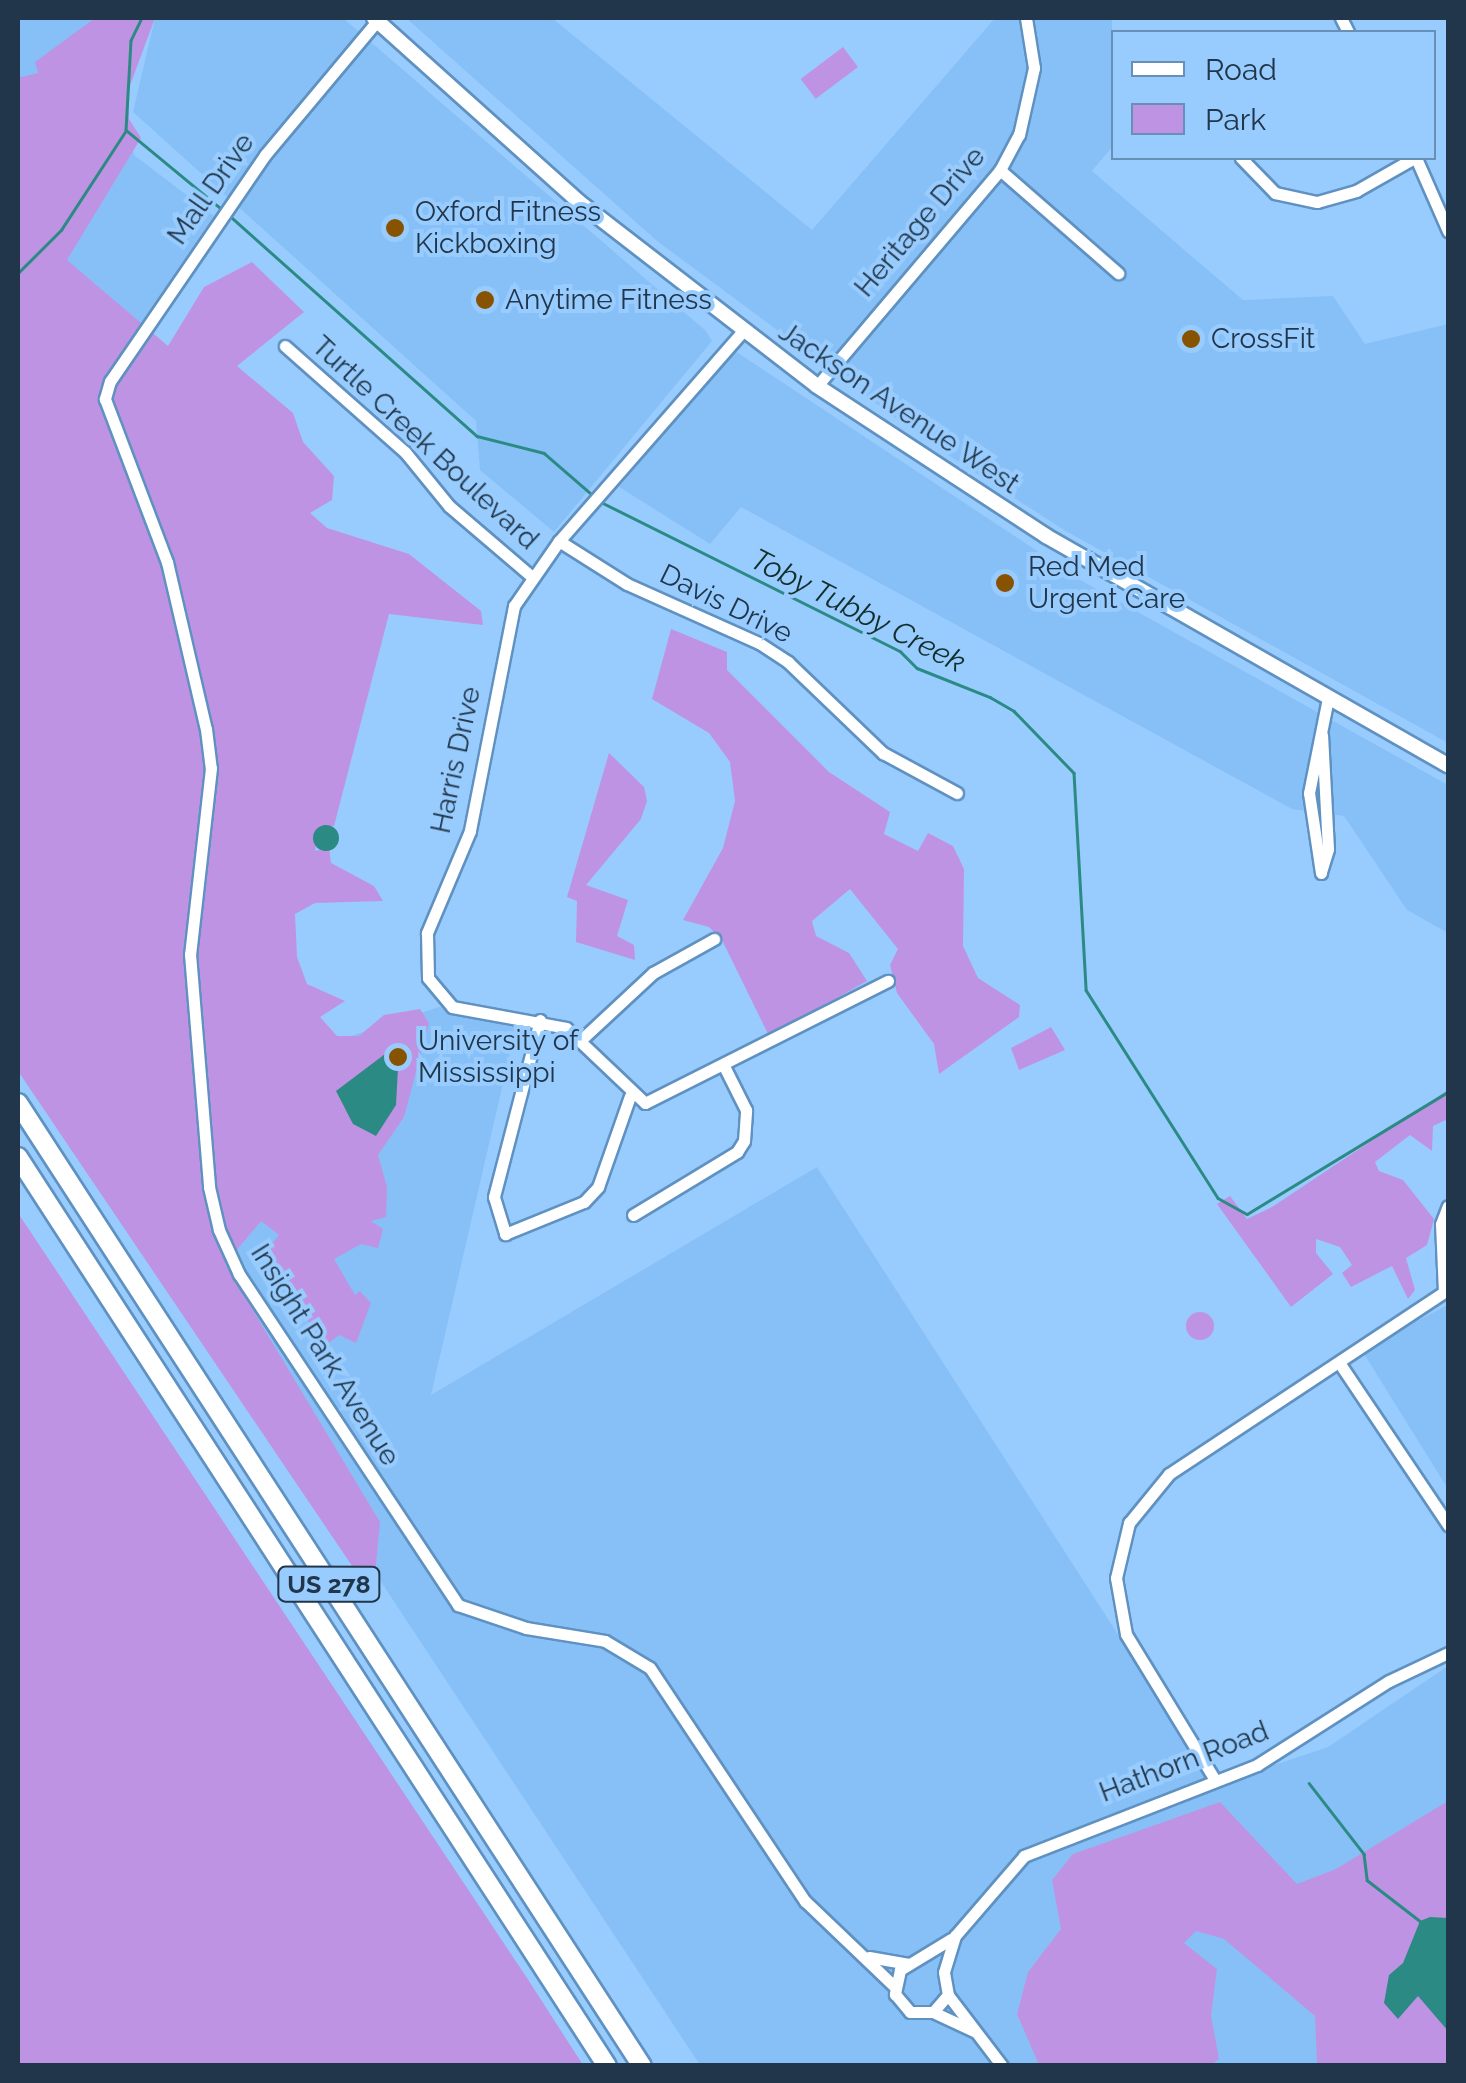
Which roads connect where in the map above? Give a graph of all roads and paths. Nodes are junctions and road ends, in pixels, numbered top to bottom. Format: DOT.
graph roads {
  1 [pos="1026,18"];
  2 [pos="376,19"];
  3 [pos="1243,160"];
  4 [pos="1412,160"];
  5 [pos="1416,160"];
  6 [pos="1000,170"];
  7 [pos="1448,231"];
  8 [pos="1118,273"];
  9 [pos="742,332"];
  10 [pos="285,346"];
  11 [pos="817,386"];
  12 [pos="105,399"];
  13 [pos="559,541"];
  14 [pos="532,576"];
  15 [pos="1328,698"];
  16 [pos="1322,735"];
  17 [pos="1448,765"];
  18 [pos="957,793"];
  19 [pos="714,939"];
  20 [pos="888,981"];
  21 [pos="540,1020"];
  22 [pos="583,1038"];
  23 [pos="724,1066"];
  24 [pos="630,1096"];
  25 [pos="18,1102"];
  26 [pos="18,1157"];
  27 [pos="1448,1206"];
  28 [pos="634,1215"];
  29 [pos="1446,1290"];
  30 [pos="1340,1364"];
  31 [pos="1448,1525"];
  32 [pos="1448,1654"];
  33 [pos="1216,1780"];
  34 [pos="954,1936"];
  35 [pos="865,1956"];
  36 [pos="923,1960"];
  37 [pos="907,1964"];
  38 [pos="944,1972"];
  39 [pos="894,1986"];
  40 [pos="948,1995"];
  41 [pos="933,2012"];
  42 [pos="974,2031"];
  43 [pos="607,2066"];
  44 [pos="642,2066"];
  45 [pos="1002,2066"];
  1 -- 6 [label="street, Heritage Drive"];
  2 -- 9 [label="main road, Jackson Avenue West"];
  2 -- 12 [label="street, Mall Drive"];
  3 -- 4 [label="street"];
  5 -- 7 [label="street"];
  6 -- 8 [label="street"];
  6 -- 11 [label="street, Heritage Drive"];
  9 -- 11 [label="main road, Jackson Avenue West"];
  9 -- 13 [label="street, Harris Drive"];
  10 -- 14 [label="street, Turtle Creek Boulevard"];
  11 -- 15 [label="main road, Jackson Avenue West"];
  12 -- 35 [label="street, Insight Park Avenue"];
  13 -- 14 [label="street, Harris Drive"];
  13 -- 18 [label="street, Davis Drive"];
  14 -- 21 [label="street, Harris Drive"];
  15 -- 16 [label="street"];
  15 -- 17 [label="main road, Jackson Avenue West"];
  16 -- 16 [label="street"];
  19 -- 22 [label="street"];
  20 -- 23 [label="street"];
  21 -- 22 [label="street, Harris Drive"];
  21 -- 24 [label="street"];
  22 -- 24 [label="street, Harris Drive"];
  23 -- 24 [label="street"];
  23 -- 28 [label="street"];
  25 -- 44 [label="highway, US 278"];
  26 -- 43 [label="highway, US 278"];
  27 -- 29 [label="street"];
  29 -- 30 [label="street"];
  30 -- 31 [label="street"];
  30 -- 33 [label="street"];
  32 -- 33 [label="street, Hathorn Road"];
  33 -- 34 [label="street, Hathorn Road"];
  34 -- 36 [label="street, Hathorn Road"];
  34 -- 38 [label="street, Hathorn Road"];
  35 -- 37 [label="street"];
  35 -- 39 [label="street, Insight Park Avenue"];
  36 -- 37 [label="street, Hathorn Road"];
  36 -- 38 [label="street"];
  37 -- 39 [label="street"];
  38 -- 40 [label="street, Hathorn Road"];
  39 -- 41 [label="street, Hathorn Road"];
  40 -- 41 [label="street"];
  40 -- 42 [label="street, Hathorn Road"];
  41 -- 42 [label="street, Hathorn Road"];
  42 -- 45 [label="street, Hathorn Road"];
}
